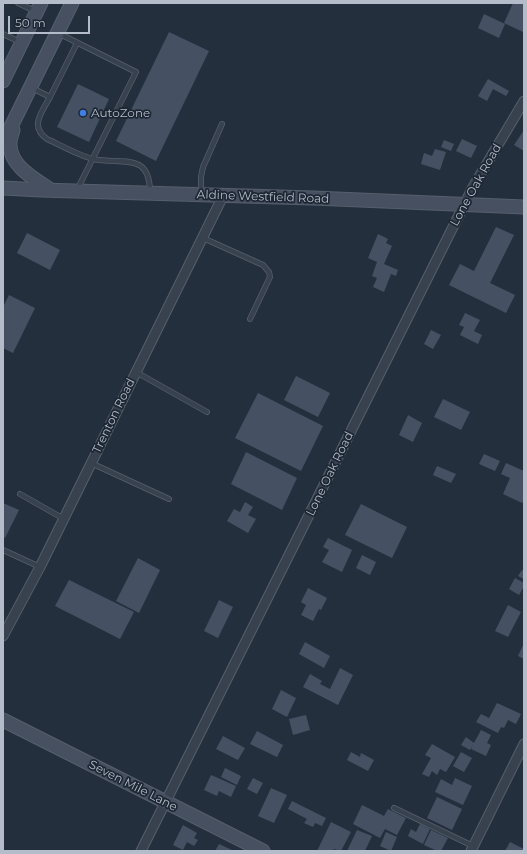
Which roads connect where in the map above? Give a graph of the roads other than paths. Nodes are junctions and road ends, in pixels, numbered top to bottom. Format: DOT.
graph roads {
  1 [pos="18,3"];
  2 [pos="72,3"];
  3 [pos="39,8"];
  4 [pos="58,33"];
  5 [pos="3,34"];
  6 [pos="22,43"];
  7 [pos="77,43"];
  8 [pos="3,81"];
  9 [pos="30,87"];
  10 [pos="50,97"];
  11 [pos="524,101"];
  12 [pos="15,118"];
  13 [pos="222,124"];
  14 [pos="3,143"];
  15 [pos="92,159"];
  16 [pos="3,188"];
  17 [pos="53,191"];
  18 [pos="76,191"];
  19 [pos="150,194"];
  20 [pos="202,195"];
  21 [pos="223,196"];
  22 [pos="463,206"];
  23 [pos="524,207"];
  24 [pos="203,238"];
  25 [pos="250,319"];
  26 [pos="136,372"];
  27 [pos="207,412"];
  28 [pos="91,464"];
  29 [pos="20,494"];
  30 [pos="168,499"];
  31 [pos="64,519"];
  32 [pos="3,550"];
  33 [pos="40,567"];
  34 [pos="3,636"];
  35 [pos="3,720"];
  36 [pos="524,744"];
  37 [pos="166,803"];
  38 [pos="394,808"];
  39 [pos="472,849"];
  40 [pos="141,851"];
  41 [pos="263,851"];
  1 -- 3 [label="lane"];
  2 -- 4 [label="main road"];
  3 -- 6 [label="main road"];
  4 -- 7 [label="lane"];
  4 -- 9 [label="main road"];
  5 -- 6 [label="lane"];
  6 -- 8 [label="main road"];
  7 -- 10 [label="lane"];
  7 -- 15 [label="lane"];
  9 -- 10 [label="lane"];
  9 -- 12 [label="main road"];
  10 -- 15 [label="lane"];
  11 -- 22 [label="street, Lone Oak Road"];
  12 -- 14 [label="main road"];
  12 -- 17 [label="main road"];
  13 -- 20 [label="lane"];
  15 -- 18 [label="lane"];
  15 -- 19 [label="lane"];
  16 -- 17 [label="main road, Aldine Westfield Road"];
  17 -- 18 [label="main road, Aldine Westfield Road"];
  18 -- 19 [label="main road, Aldine Westfield Road"];
  19 -- 20 [label="main road, Aldine Westfield Road"];
  20 -- 21 [label="main road, Aldine Westfield Road"];
  21 -- 22 [label="main road, Aldine Westfield Road"];
  21 -- 24 [label="street, Trenton Road"];
  22 -- 23 [label="main road, Aldine Westfield Road"];
  22 -- 37 [label="street, Lone Oak Road"];
  24 -- 25 [label="lane"];
  24 -- 26 [label="street, Trenton Road"];
  26 -- 27 [label="lane"];
  26 -- 28 [label="street, Trenton Road"];
  28 -- 30 [label="lane"];
  28 -- 31 [label="street, Trenton Road"];
  29 -- 31 [label="lane"];
  31 -- 33 [label="street, Trenton Road"];
  32 -- 33 [label="lane"];
  33 -- 34 [label="street, Trenton Road"];
  35 -- 37 [label="main road, Seven Mile Lane"];
  36 -- 39 [label="street"];
  37 -- 40 [label="street, Lone Oak Road"];
  37 -- 41 [label="main road, Seven Mile Lane"];
  38 -- 39 [label="lane"];
}
